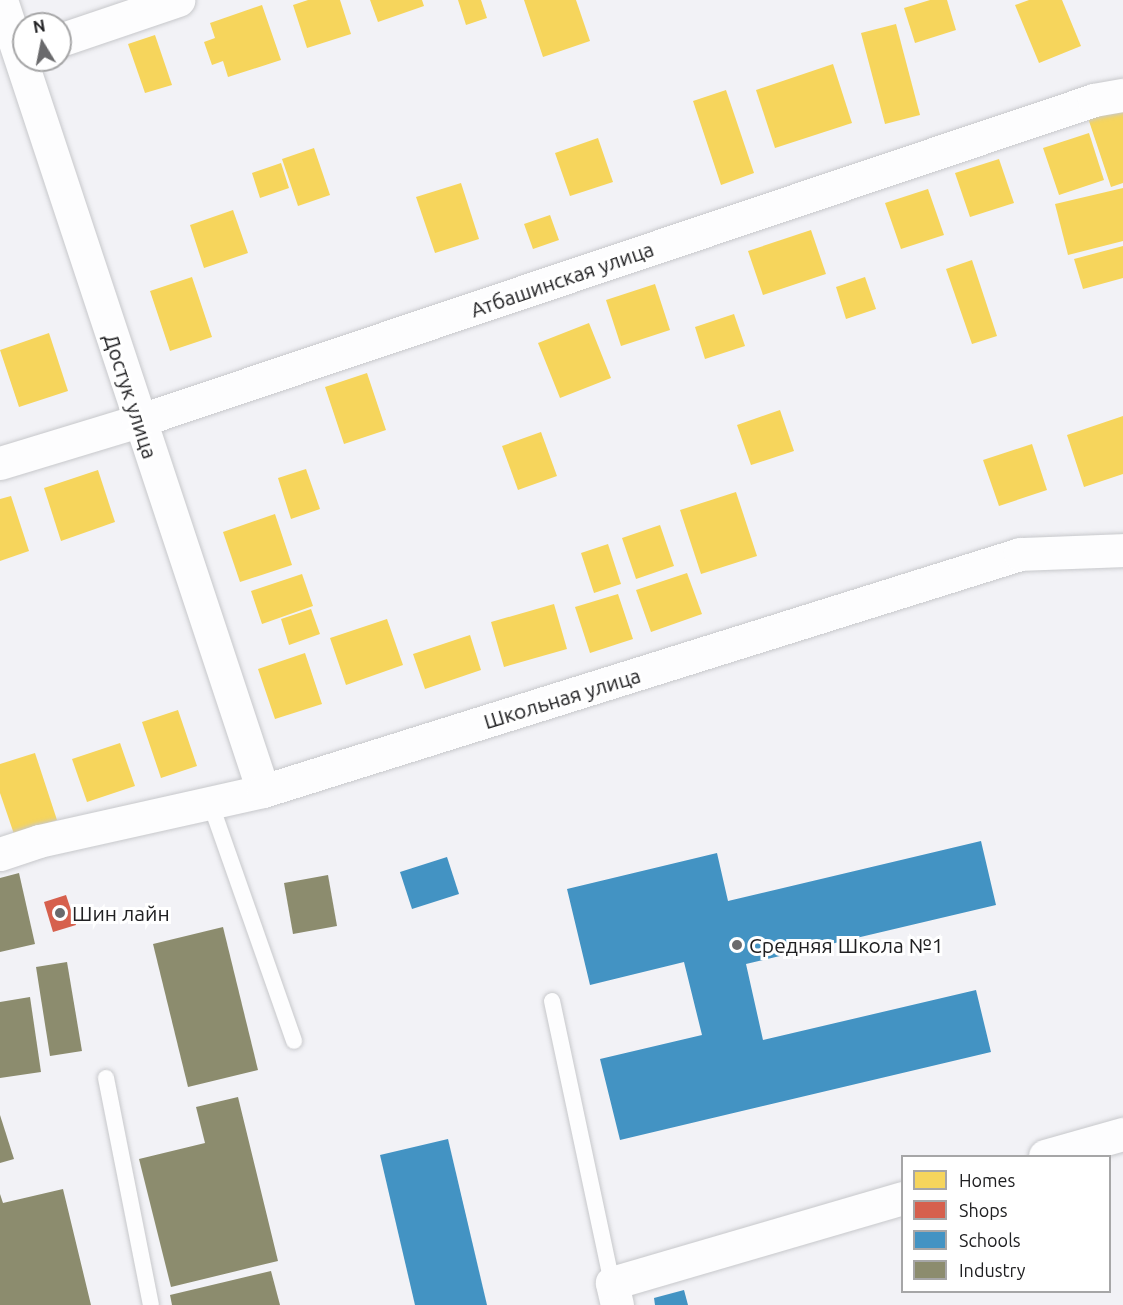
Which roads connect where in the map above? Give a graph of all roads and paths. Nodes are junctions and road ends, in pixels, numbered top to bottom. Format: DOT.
graph roads {
  1 [pos="1,0"];
  2 [pos="178,0"];
  3 [pos="72,36"];
  4 [pos="12,47"];
  5 [pos="19,72"];
  6 [pos="1123,95"];
  7 [pos="138,421"];
  8 [pos="0,463"];
  9 [pos="1123,550"];
  10 [pos="263,791"];
  11 [pos="211,804"];
  12 [pos="0,854"];
  13 [pos="552,1001"];
  14 [pos="294,1041"];
  15 [pos="106,1078"];
  16 [pos="1123,1134"];
  17 [pos="1049,1155"];
  18 [pos="901,1199"];
  19 [pos="615,1294"];
  20 [pos="151,1305"];
  1 -- 4 [label="street, Достук улица"];
  2 -- 3 [label="street"];
  5 -- 7 [label="street, Достук улица"];
  6 -- 7 [label="street, Атбашинская улица"];
  7 -- 8 [label="street, Атбашинская улица"];
  7 -- 10 [label="street, Достук улица"];
  9 -- 10 [label="street, Школьная улица"];
  10 -- 11 [label="street, Школьная улица"];
  11 -- 12 [label="street, Школьная улица"];
  11 -- 14 [label="lane"];
  13 -- 19 [label="lane"];
  15 -- 20 [label="lane"];
  16 -- 17 [label="street"];
  18 -- 19 [label="street"];
}
